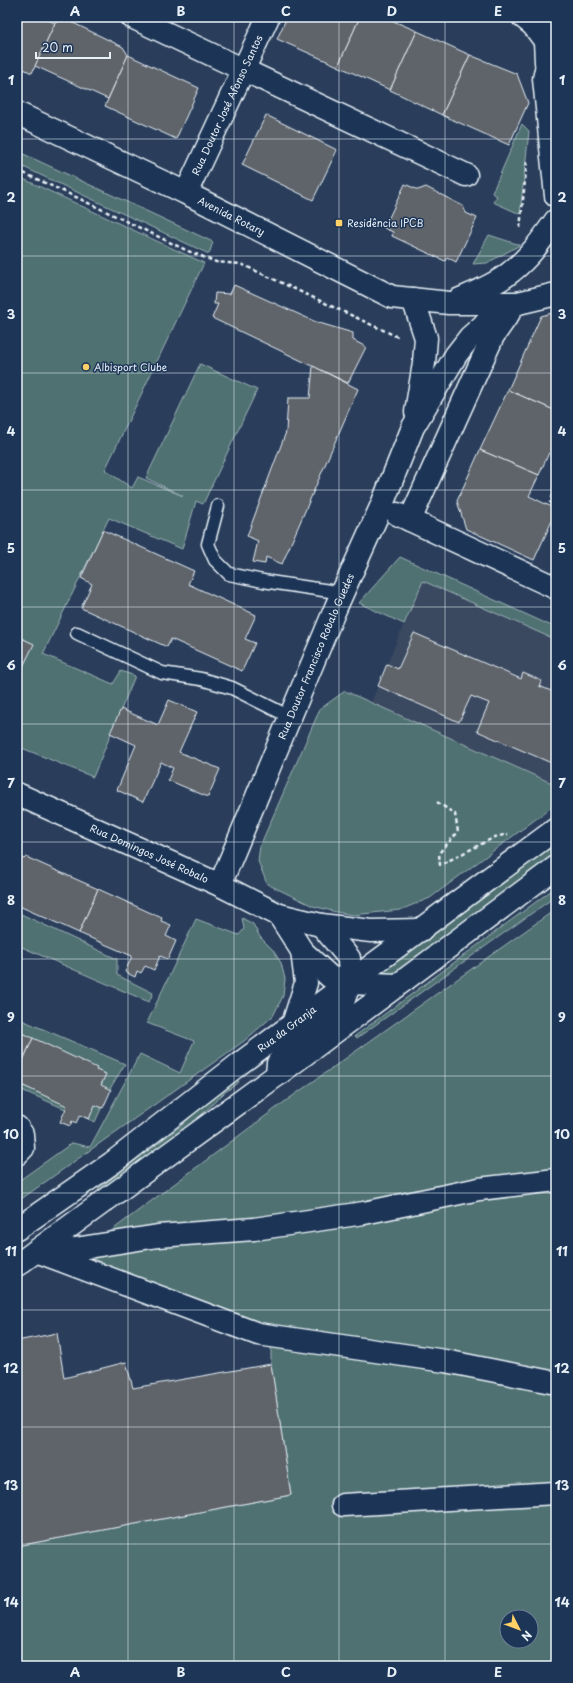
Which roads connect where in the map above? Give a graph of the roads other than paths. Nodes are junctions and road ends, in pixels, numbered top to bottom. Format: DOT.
graph roads {
  1 [pos="132,17"];
  2 [pos="268,17"];
  3 [pos="523,17"];
  4 [pos="544,17"];
  5 [pos="550,41"];
  6 [pos="245,69"];
  7 [pos="17,113"];
  8 [pos="466,175"];
  9 [pos="186,193"];
  10 [pos="556,196"];
  11 [pos="556,220"];
  12 [pos="556,294"];
  13 [pos="413,299"];
  14 [pos="449,303"];
  15 [pos="518,303"];
  16 [pos="413,427"];
  17 [pos="218,506"];
  18 [pos="381,507"];
  19 [pos="410,520"];
  20 [pos="556,588"];
  21 [pos="343,593"];
  22 [pos="77,633"];
  23 [pos="290,717"];
  24 [pos="17,794"];
  25 [pos="556,829"];
  26 [pos="556,867"];
  27 [pos="220,885"];
  28 [pos="279,915"];
  29 [pos="321,925"];
  30 [pos="421,930"];
  31 [pos="302,951"];
  32 [pos="350,983"];
  33 [pos="397,985"];
  34 [pos="293,1024"];
  35 [pos="277,1075"];
  36 [pos="17,1127"];
  37 [pos="17,1154"];
  38 [pos="556,1180"];
  39 [pos="17,1229"];
  40 [pos="36,1251"];
  41 [pos="17,1265"];
  42 [pos="556,1383"];
  43 [pos="556,1493"];
  44 [pos="343,1506"];
  1 -- 6 [label="street"];
  2 -- 6 [label="street, Rua Doutor José Afonso Santos"];
  3 -- 5 [label="street"];
  4 -- 5 [label="street"];
  5 -- 10 [label="street"];
  6 -- 8 [label="street"];
  6 -- 9 [label="street, Rua Doutor José Afonso Santos"];
  7 -- 9 [label="street, Avenida Rotary"];
  9 -- 13 [label="street, Avenida Rotary"];
  11 -- 14 [label="street"];
  12 -- 15 [label="street"];
  13 -- 14 [label="street, Avenida Rotary"];
  13 -- 16 [label="street, Rua Doutor Francisco Robalo Guedes"];
  14 -- 15 [label="street, Avenida Rotary"];
  15 -- 16 [label="street, Rua Doutor Francisco Robalo Guedes"];
  15 -- 19 [label="street"];
  16 -- 18 [label="street, Rua Doutor Francisco Robalo Guedes"];
  17 -- 21 [label="lane"];
  18 -- 19 [label="street"];
  18 -- 21 [label="street, Rua Doutor Francisco Robalo Guedes"];
  19 -- 20 [label="street"];
  21 -- 23 [label="street, Rua Doutor Francisco Robalo Guedes"];
  22 -- 23 [label="lane"];
  23 -- 27 [label="street, Rua Doutor Francisco Robalo Guedes"];
  24 -- 27 [label="street, Rua Domingos José Robalo"];
  25 -- 30 [label="street, Rua da Granja"];
  26 -- 33 [label="street"];
  27 -- 28 [label="street, Rua Domingos José Robalo"];
  28 -- 29 [label="street, Rua Domingos José Robalo"];
  28 -- 31 [label="street"];
  29 -- 30 [label="street, Rua Domingos José Robalo"];
  29 -- 32 [label="street"];
  30 -- 32 [label="street, Rua da Granja"];
  31 -- 32 [label="street"];
  31 -- 34 [label="street"];
  32 -- 33 [label="street"];
  32 -- 34 [label="street, Rua da Granja"];
  32 -- 35 [label="street"];
  33 -- 35 [label="street"];
  34 -- 39 [label="street, Rua da Granja"];
  35 -- 40 [label="street"];
  36 -- 37 [label="street"];
  38 -- 40 [label="street"];
  40 -- 41 [label="street"];
  40 -- 42 [label="street"];
  43 -- 44 [label="street"];
}
